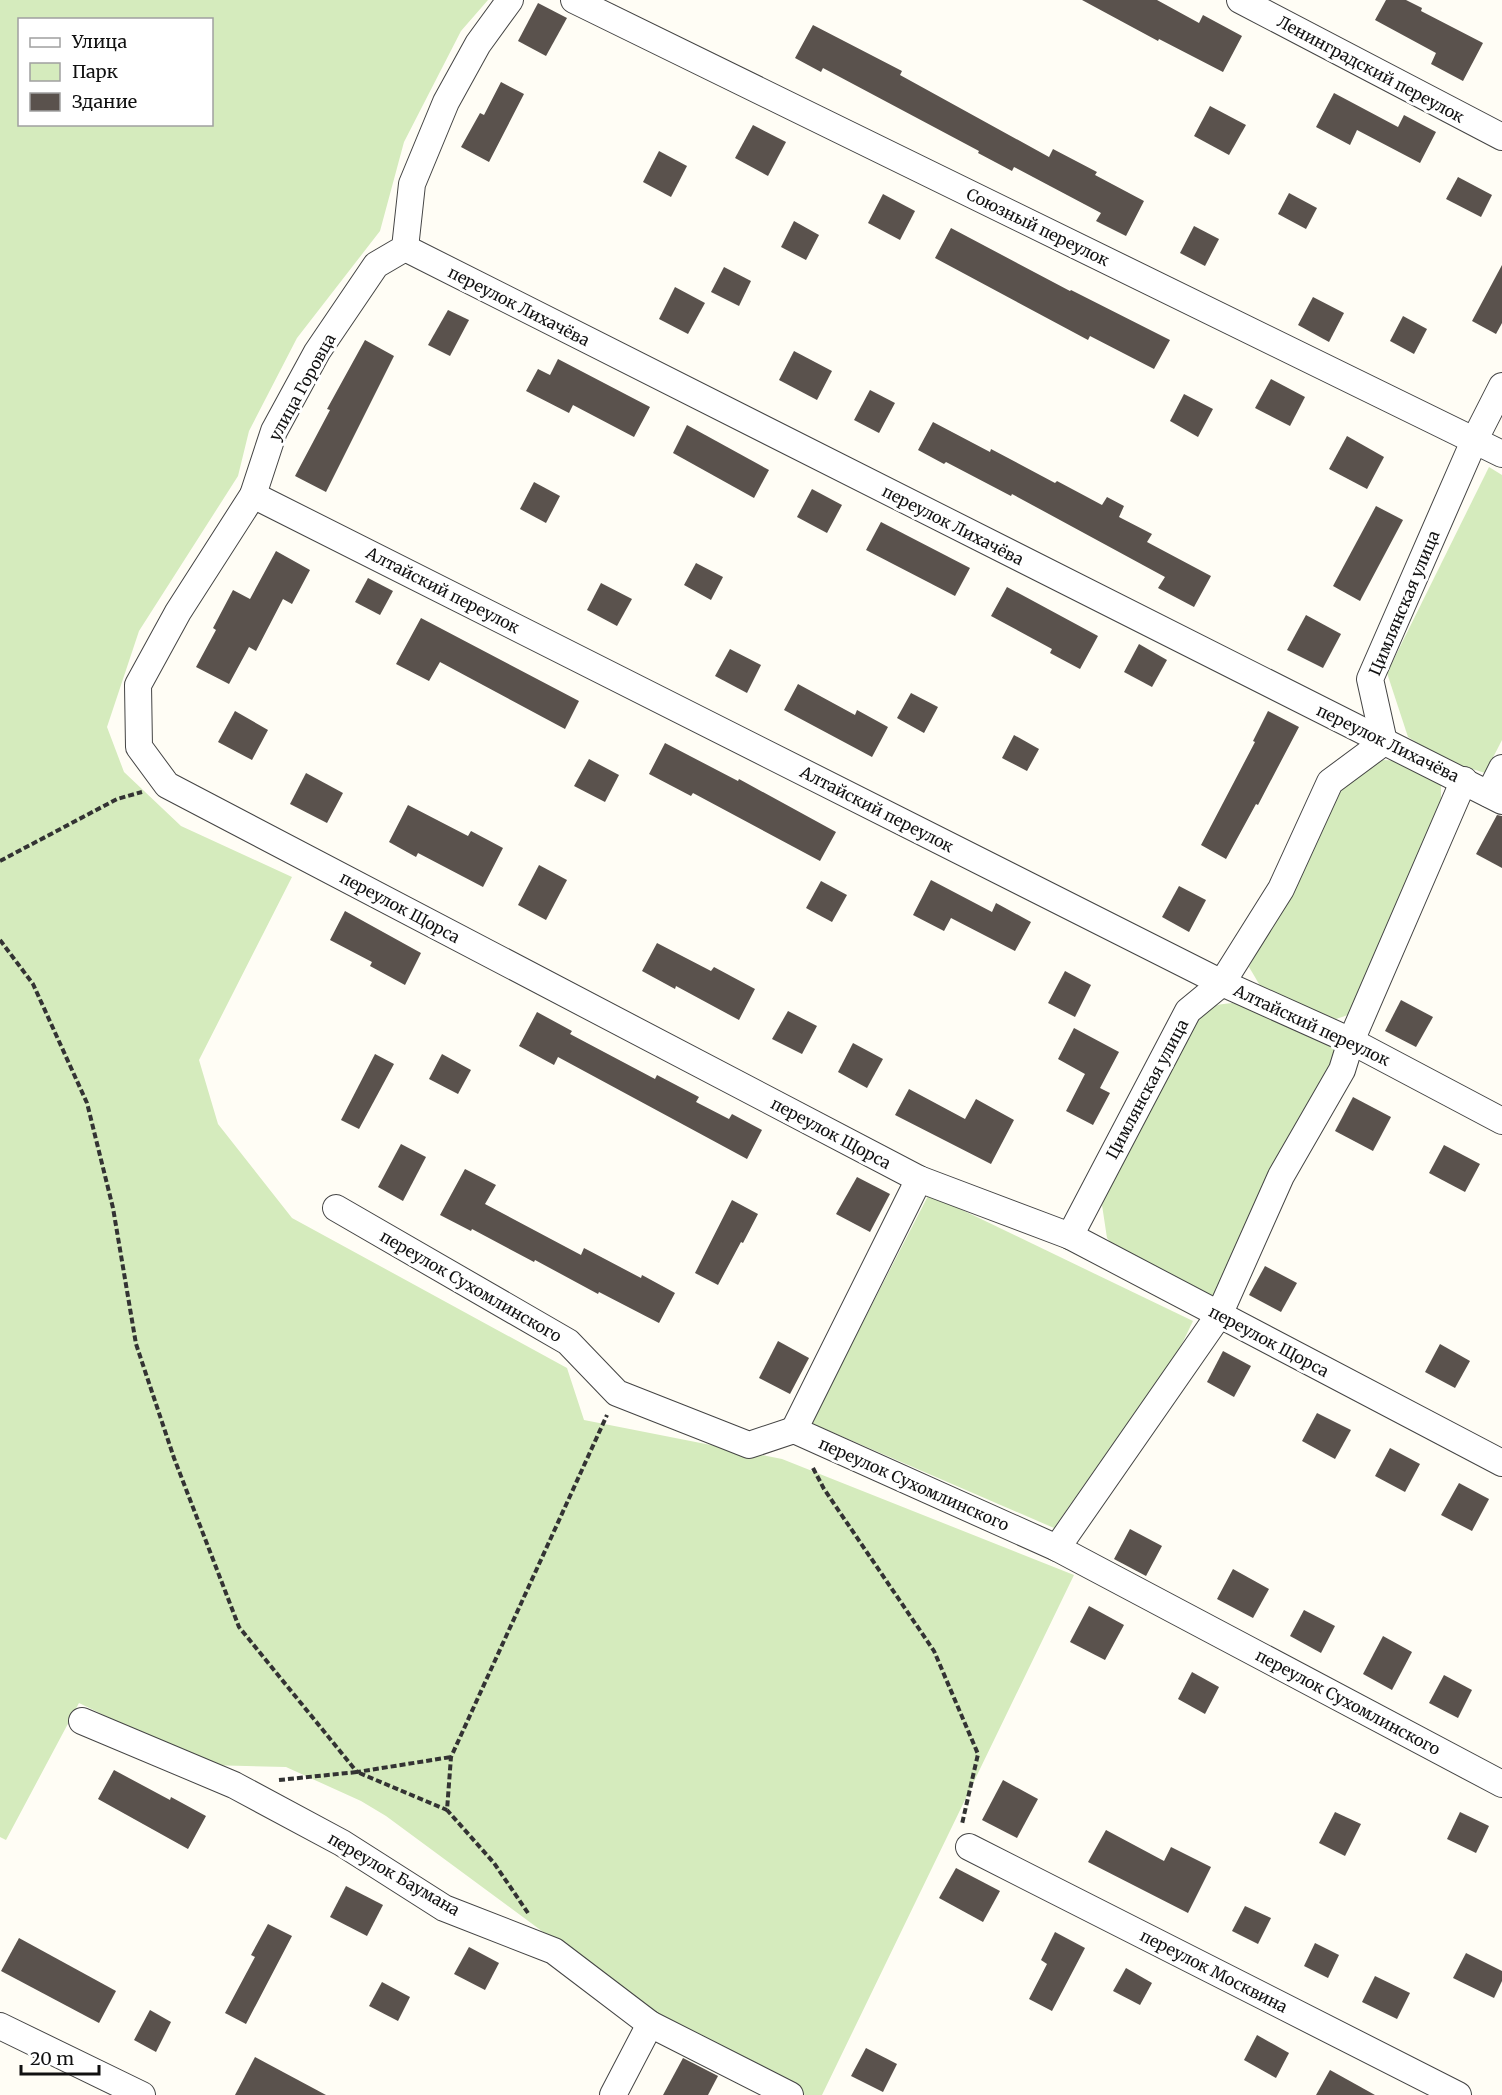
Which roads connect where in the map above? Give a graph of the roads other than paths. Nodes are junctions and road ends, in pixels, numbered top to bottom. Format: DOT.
graph roads {
  1 [pos="510,0"];
  2 [pos="574,0"];
  3 [pos="1240,0"];
  4 [pos="1502,137"];
  5 [pos="405,248"];
  6 [pos="1502,386"];
  7 [pos="1474,441"];
  8 [pos="1502,454"];
  9 [pos="253,495"];
  10 [pos="1384,742"];
  11 [pos="1502,768"];
  12 [pos="1464,780"];
  13 [pos="167,785"];
  14 [pos="1496,797"];
  15 [pos="1222,983"];
  16 [pos="1351,1041"];
  17 [pos="1502,1121"];
  18 [pos="919,1179"];
  19 [pos="336,1208"];
  20 [pos="1070,1236"];
  21 [pos="1219,1316"];
  22 [pos="794,1430"];
  23 [pos="1502,1463"];
  24 [pos="1057,1548"];
  25 [pos="82,1721"];
  26 [pos="1502,1784"];
  27 [pos="969,1847"];
  28 [pos="650,2024"];
  29 [pos="0,2026"];
  30 [pos="142,2095"];
  31 [pos="613,2095"];
  32 [pos="790,2095"];
  33 [pos="1458,2095"];
  1 -- 5 [label="street"];
  2 -- 7 [label="street, Союзный переулок"];
  3 -- 4 [label="street, Ленинградский переулок"];
  5 -- 9 [label="street, улица Горовца"];
  5 -- 10 [label="street, переулок Лихачёва"];
  6 -- 7 [label="street, Цимлянская улица"];
  7 -- 8 [label="street, Союзный переулок"];
  7 -- 10 [label="street, Цимлянская улица"];
  9 -- 13 [label="street, улица Горовца"];
  9 -- 15 [label="street, Алтайский переулок"];
  10 -- 12 [label="street, переулок Лихачёва"];
  10 -- 15 [label="street, Цимлянская улица"];
  11 -- 14 [label="street"];
  12 -- 14 [label="street, переулок Лихачёва"];
  12 -- 16 [label="street"];
  13 -- 18 [label="street, переулок Щорса"];
  15 -- 16 [label="street, Алтайский переулок"];
  15 -- 20 [label="street, Цимлянская улица"];
  16 -- 17 [label="street, Алтайский переулок"];
  16 -- 21 [label="street"];
  18 -- 20 [label="street, переулок Щорса"];
  18 -- 22 [label="street"];
  19 -- 22 [label="street, переулок Сухомлинского"];
  20 -- 21 [label="street, переулок Щорса"];
  21 -- 23 [label="street, переулок Щорса"];
  21 -- 24 [label="street"];
  22 -- 24 [label="street, переулок Сухомлинского"];
  24 -- 26 [label="street, переулок Сухомлинского"];
  25 -- 28 [label="street, переулок Баумана"];
  27 -- 33 [label="street, переулок Москвина"];
  28 -- 31 [label="street"];
  28 -- 32 [label="street, переулок Баумана"];
  29 -- 30 [label="street"];
}
